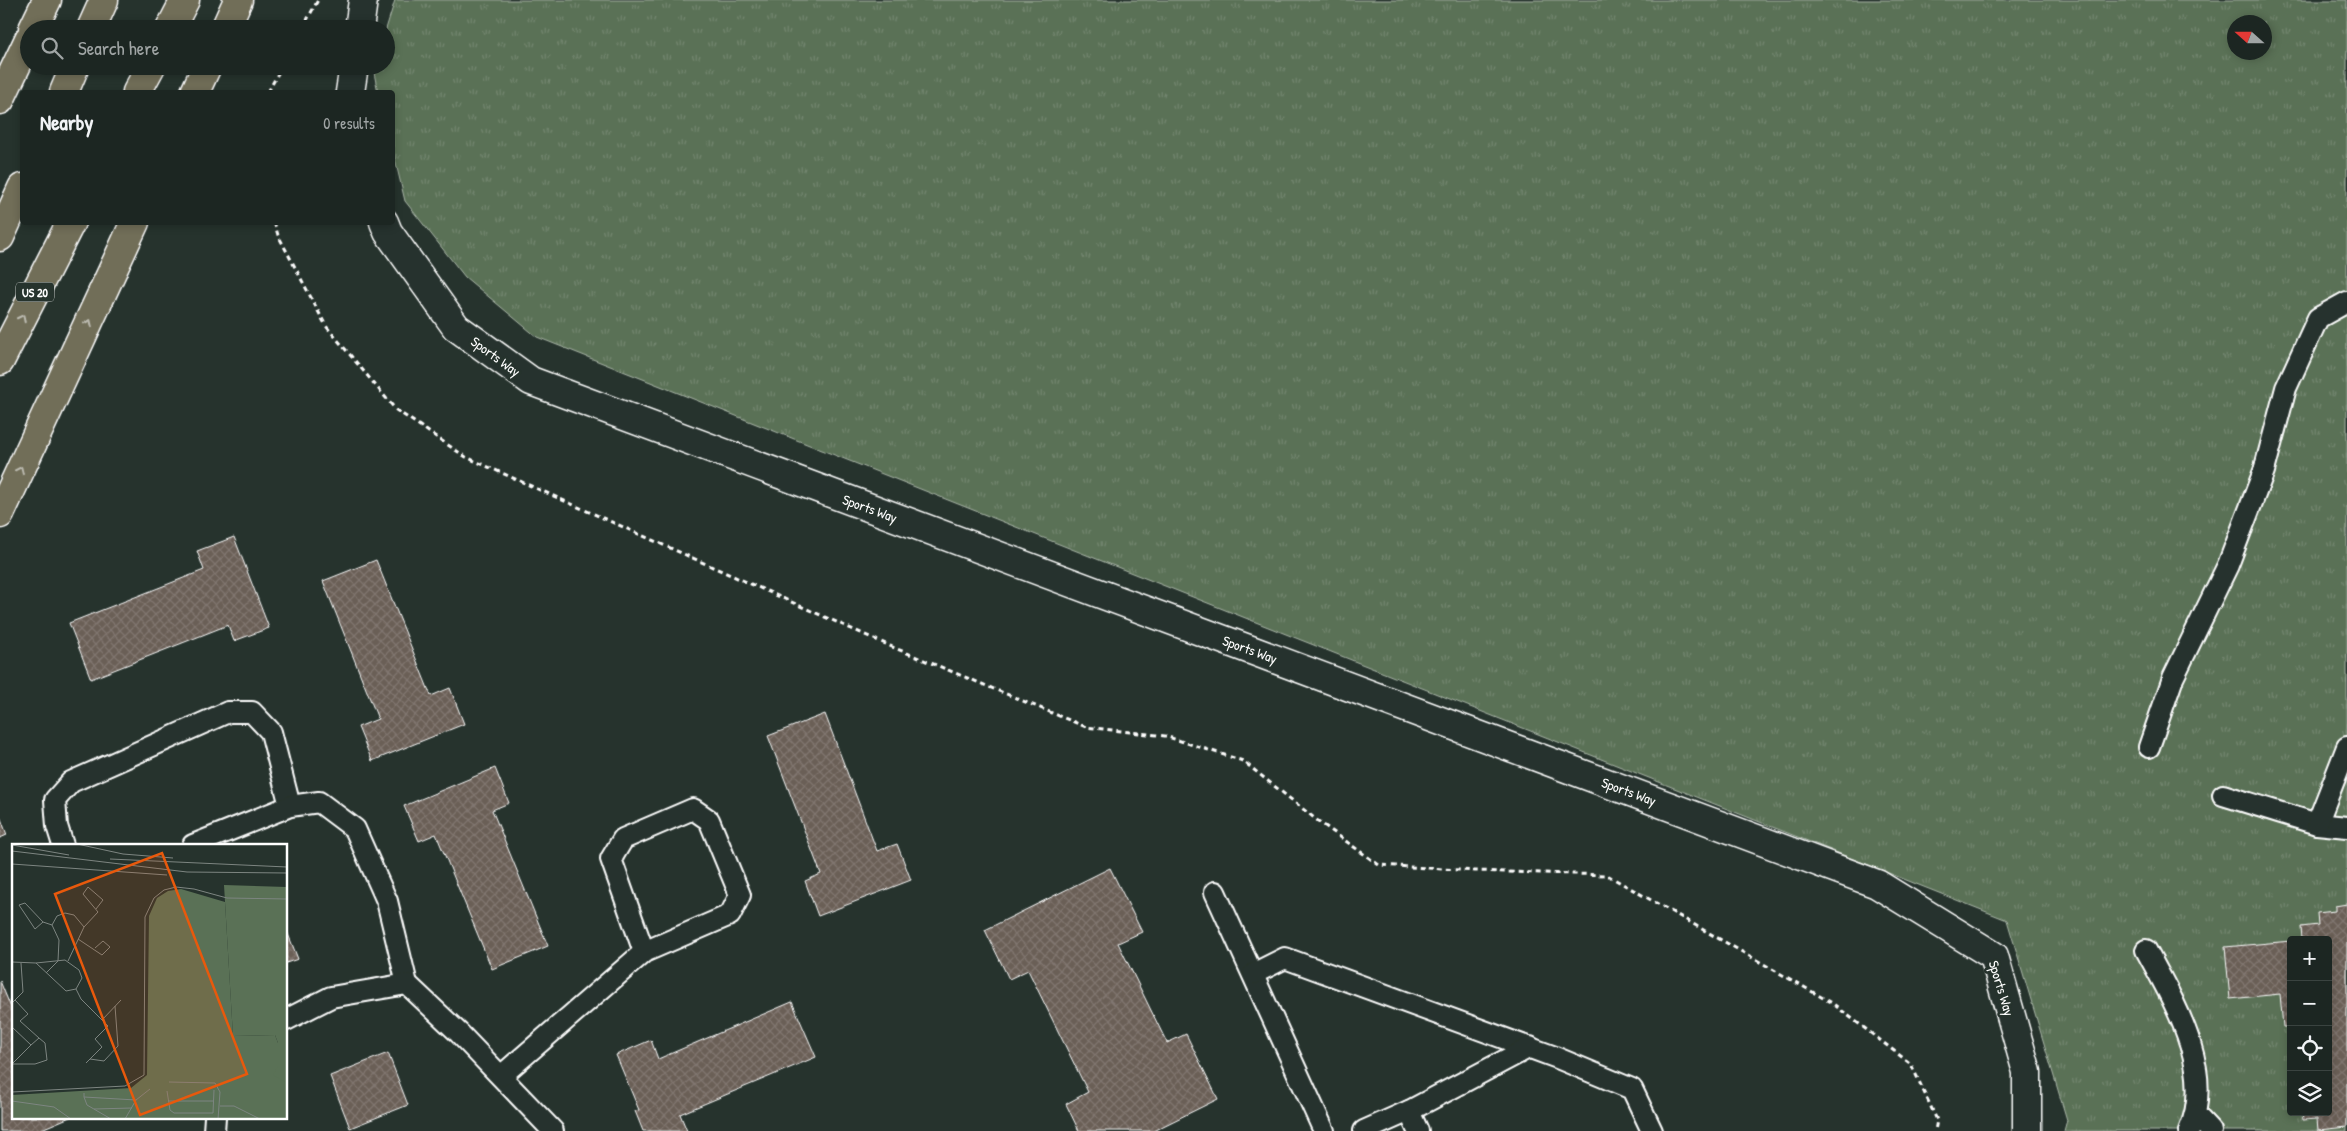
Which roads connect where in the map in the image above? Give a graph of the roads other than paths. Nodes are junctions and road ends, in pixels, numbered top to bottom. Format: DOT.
graph roads {
  1 [pos="47,0"];
  2 [pos="104,0"];
  3 [pos="185,0"];
  4 [pos="238,0"];
  5 [pos="363,0"];
  6 [pos="37,20"];
  7 [pos="95,20"];
  8 [pos="175,20"];
  9 [pos="229,20"];
  10 [pos="360,20"];
  11 [pos="20,58"];
  12 [pos="71,75"];
  13 [pos="146,75"];
  14 [pos="203,75"];
  15 [pos="353,75"];
  16 [pos="65,90"];
  17 [pos="138,90"];
  18 [pos="196,90"];
  19 [pos="350,90"];
  20 [pos="0,100"];
  21 [pos="20,192"];
  22 [pos="69,225"];
  23 [pos="134,225"];
  24 [pos="385,225"];
  25 [pos="0,237"];
  26 [pos="2347,302"];
  27 [pos="0,361"];
  28 [pos="0,514"];
  29 [pos="2347,746"];
  30 [pos="2149,747"];
  31 [pos="2223,795"];
  32 [pos="290,806"];
  33 [pos="2317,824"];
  34 [pos="2347,827"];
  35 [pos="63,844"];
  36 [pos="195,844"];
  37 [pos="1215,892"];
  38 [pos="2146,950"];
  39 [pos="644,952"];
  40 [pos="1253,974"];
  41 [pos="407,984"];
  42 [pos="288,1019"];
  43 [pos="1530,1047"];
  44 [pos="501,1076"];
  45 [pos="1409,1111"];
  46 [pos="215,1118"];
  47 [pos="2193,1123"];
  48 [pos="214,1131"];
  49 [pos="553,1131"];
  50 [pos="1324,1131"];
  51 [pos="1364,1131"];
  52 [pos="1418,1131"];
  53 [pos="1652,1131"];
  54 [pos="2027,1131"];
  55 [pos="2211,1131"];
  1 -- 6 [label="highway"];
  2 -- 7 [label="highway"];
  3 -- 8 [label="highway"];
  4 -- 9 [label="highway"];
  5 -- 10 [label="street"];
  11 -- 20 [label="highway"];
  12 -- 16 [label="highway"];
  13 -- 17 [label="highway"];
  14 -- 18 [label="highway"];
  15 -- 19 [label="street"];
  21 -- 25 [label="highway"];
  27 -- 22 [label="highway, US 20, one-way"];
  28 -- 23 [label="highway, one-way"];
  24 -- 54 [label="street, Sports Way"];
  26 -- 30 [label="lane"];
  29 -- 33 [label="lane"];
  31 -- 33 [label="lane"];
  32 -- 35 [label="lane"];
  32 -- 36 [label="lane"];
  32 -- 41 [label="lane"];
  33 -- 34 [label="lane"];
  37 -- 40 [label="lane"];
  38 -- 47 [label="lane"];
  39 -- 39 [label="lane"];
  39 -- 44 [label="lane"];
  40 -- 43 [label="lane"];
  40 -- 50 [label="lane"];
  41 -- 42 [label="lane"];
  41 -- 44 [label="lane"];
  43 -- 45 [label="lane"];
  43 -- 53 [label="lane"];
  44 -- 49 [label="lane"];
  45 -- 51 [label="lane"];
  45 -- 52 [label="lane"];
  46 -- 48 [label="lane"];
  47 -- 55 [label="lane"];
}
